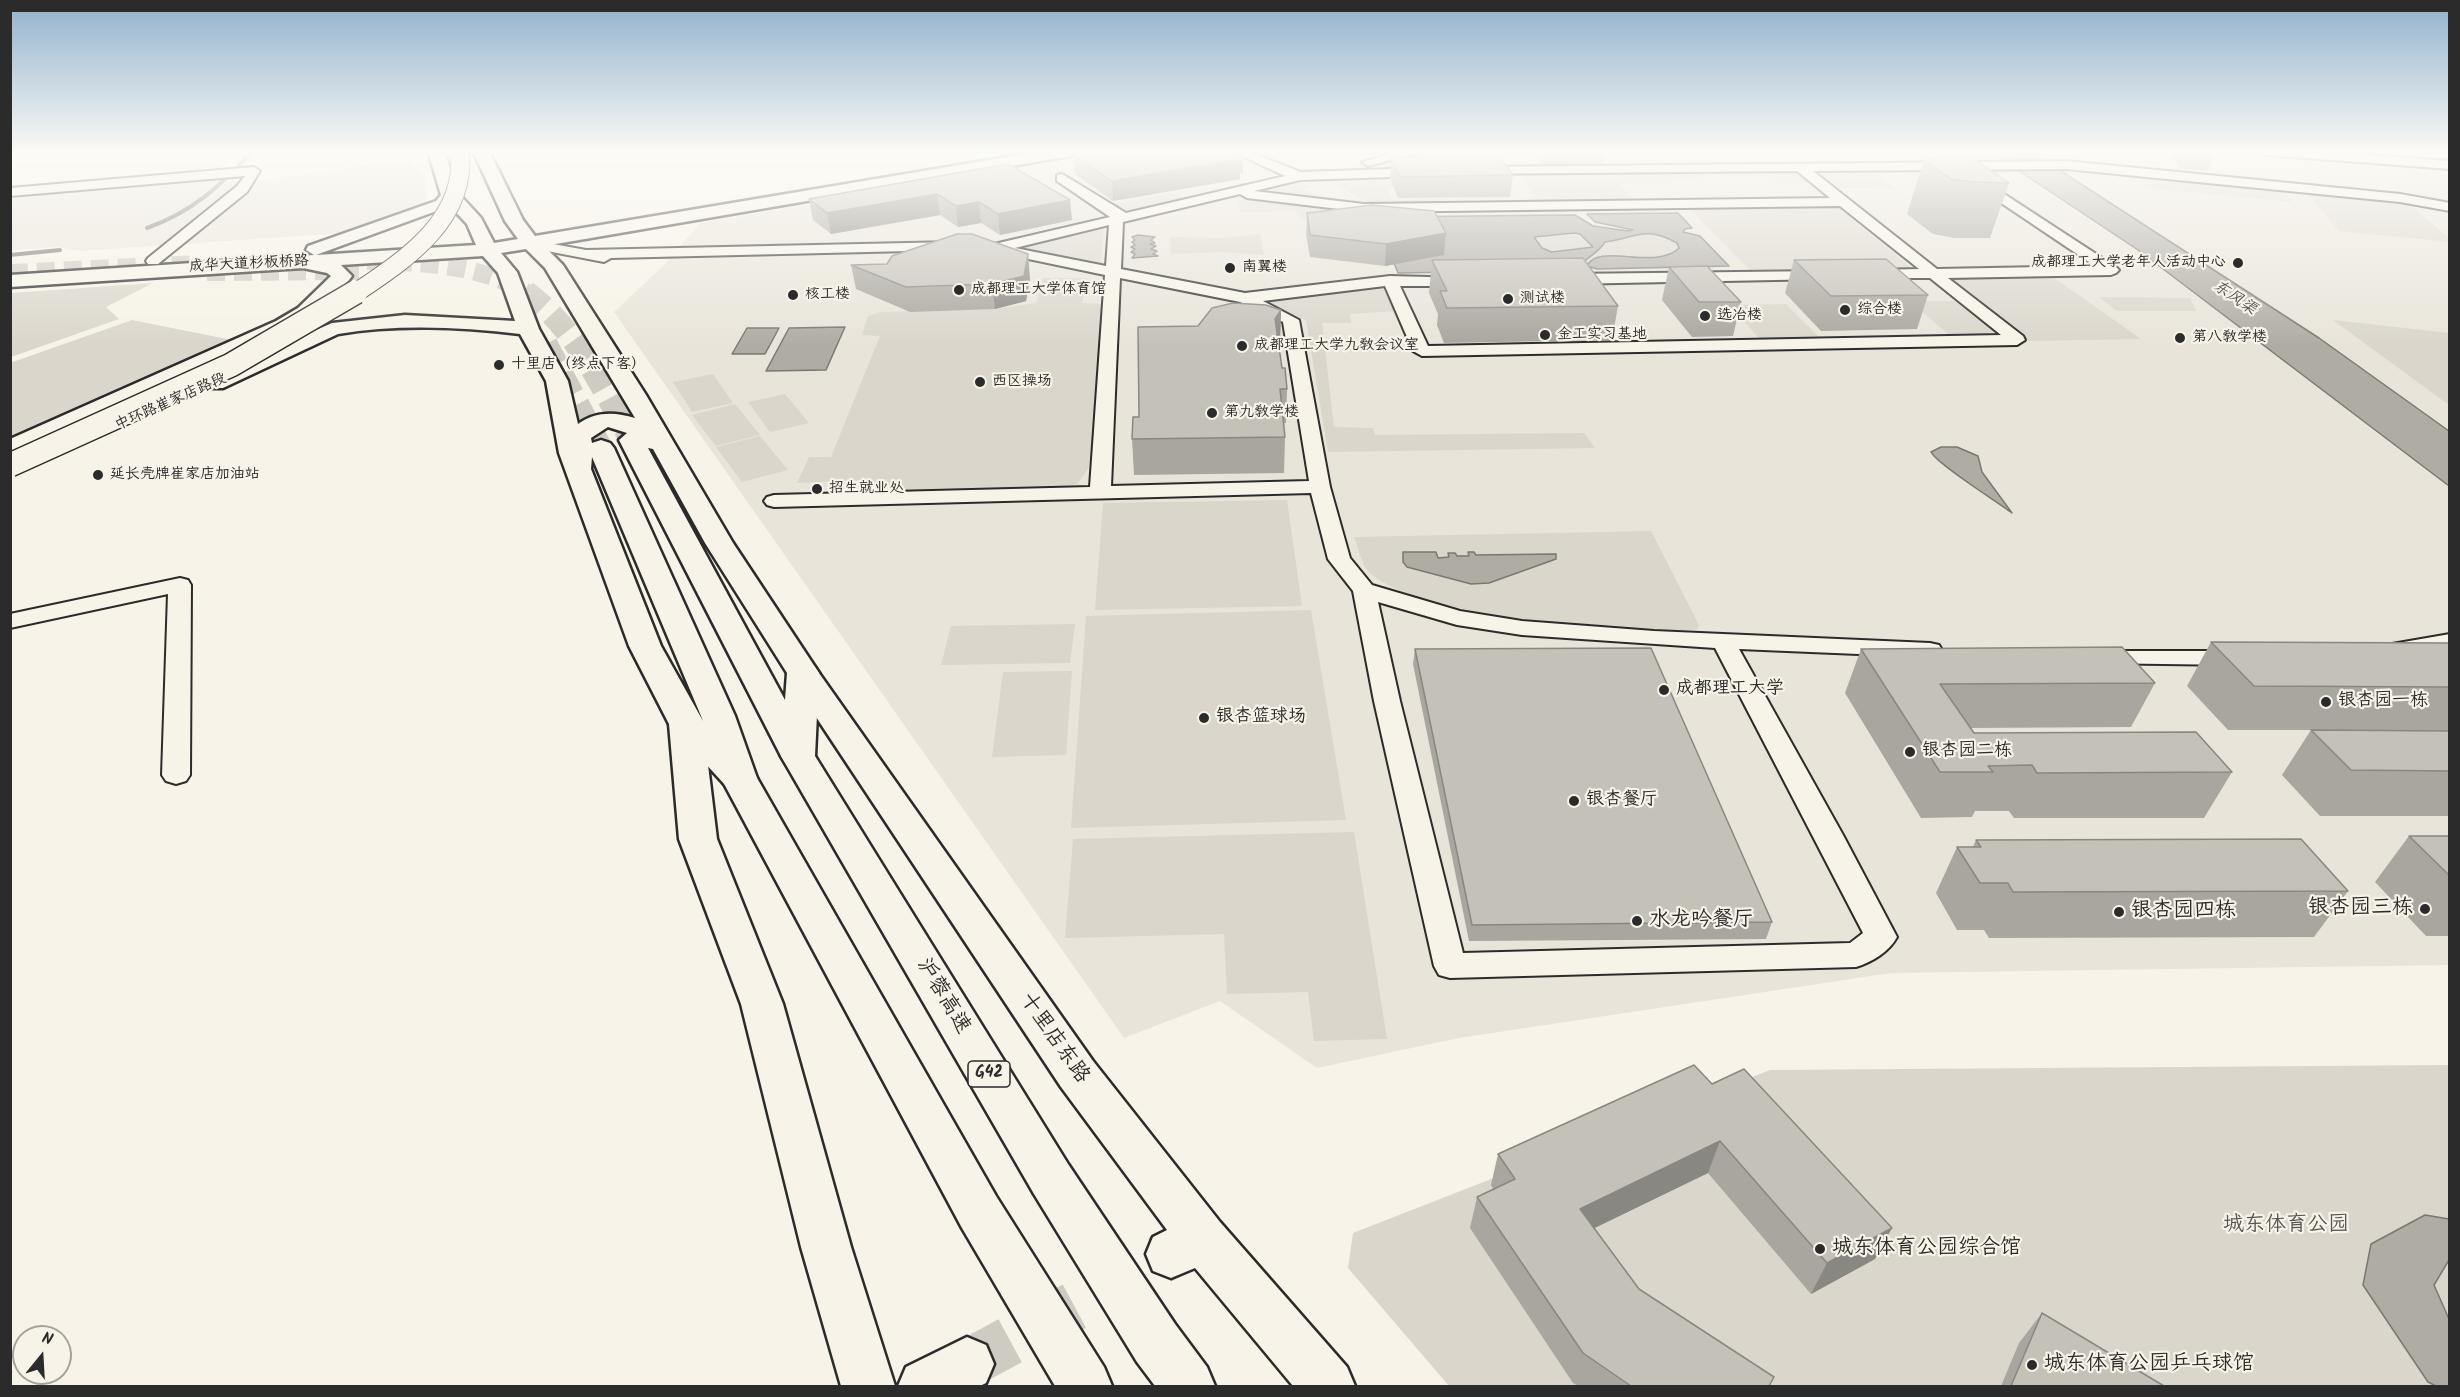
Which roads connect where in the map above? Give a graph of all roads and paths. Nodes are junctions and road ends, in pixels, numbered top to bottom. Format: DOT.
graph roads {
  1 [pos="208,216"];
  2 [pos="412,216"];
  3 [pos="431,216"];
  4 [pos="445,216"];
  5 [pos="470,216"];
  6 [pos="512,216"];
  7 [pos="651,216"];
  8 [pos="652,216"];
  9 [pos="1117,216"];
  10 [pos="1128,216"];
  11 [pos="1863,216"];
  12 [pos="2030,216"];
  13 [pos="647,217"];
  14 [pos="1120,218"];
  15 [pos="527,237"];
  16 [pos="485,243"];
  17 [pos="996,248"];
  18 [pos="304,257"];
  19 [pos="153,261"];
  20 [pos="10,269"];
  21 [pos="1112,273"];
  22 [pos="1931,275"];
  23 [pos="1693,278"];
  24 [pos="1480,280"];
  25 [pos="1548,280"];
  26 [pos="10,281"];
  27 [pos="1390,281"];
  28 [pos="1708,294"];
  29 [pos="1245,298"];
  30 [pos="1737,328"];
  31 [pos="528,329"];
  32 [pos="1752,345"];
  33 [pos="620,372"];
  34 [pos="557,381"];
  35 [pos="631,440"];
  36 [pos="10,448"];
  37 [pos="601,448"];
  38 [pos="667,453"];
  39 [pos="10,455"];
  40 [pos="10,465"];
  41 [pos="580,471"];
  42 [pos="10,475"];
  43 [pos="1320,487"];
  44 [pos="1100,493"];
  45 [pos="774,501"];
  46 [pos="1364,590"];
  47 [pos="10,621"];
  48 [pos="1723,641"];
  49 [pos="2450,641"];
  50 [pos="1947,651"];
  51 [pos="2380,651"];
  52 [pos="2076,657"];
  53 [pos="2264,657"];
  54 [pos="803,674"];
  55 [pos="686,724"];
  56 [pos="798,756"];
  57 [pos="176,775"];
  58 [pos="739,778"];
  59 [pos="868,1386"];
  60 [pos="1086,1386"];
  61 [pos="1188,1386"];
  62 [pos="1328,1386"];
  1 -- 19 [label="street"];
  2 -- 18 [label="main road"];
  3 -- 39 [label="main road"];
  4 -- 40 [label="main road, bridge"];
  5 -- 16 [label="main road"];
  6 -- 15 [label="main road, 十里店东路"];
  7 -- 13 [label="main road"];
  8 -- 13 [label="main road"];
  9 -- 14 [label="street"];
  10 -- 14 [label="street"];
  11 -- 22 [label="street"];
  12 -- 22 [label="street"];
  13 -- 15 [label="main road, 成华大道杉板桥路"];
  14 -- 17 [label="street"];
  14 -- 21 [label="street"];
  15 -- 16 [label="main road, 成华大道杉板桥路"];
  15 -- 17 [label="street"];
  15 -- 33 [label="main road, 十里店东路"];
  16 -- 18 [label="main road, 成华大道杉板桥路"];
  16 -- 31 [label="main road"];
  17 -- 21 [label="street"];
  18 -- 19 [label="main road, 成华大道杉板桥路"];
  18 -- 26 [label="main road, 成华大道杉板桥路"];
  18 -- 36 [label="main road, 中环路崔家店路段"];
  19 -- 20 [label="main road, 成华大道杉板桥路"];
  21 -- 29 [label="street"];
  21 -- 44 [label="street"];
  22 -- 23 [label="street"];
  22 -- 32 [label="street"];
  23 -- 25 [label="street"];
  23 -- 28 [label="street"];
  24 -- 27 [label="street"];
  27 -- 29 [label="street"];
  27 -- 32 [label="street"];
  29 -- 43 [label="street"];
  30 -- 32 [label="street"];
  31 -- 34 [label="main road"];
  31 -- 42 [label="main road, 中环路崔家店路段"];
  33 -- 34 [label="main road"];
  33 -- 38 [label="main road, 十里店东路"];
  34 -- 41 [label="main road"];
  35 -- 56 [label="main road, 沪蓉高速"];
  37 -- 58 [label="main road"];
  38 -- 41 [label="main road"];
  38 -- 54 [label="main road, 十里店东路"];
  41 -- 55 [label="main road"];
  43 -- 44 [label="street"];
  43 -- 46 [label="street"];
  44 -- 45 [label="street"];
  46 -- 48 [label="street"];
  46 -- 48 [label="street"];
  47 -- 57 [label="street"];
  48 -- 50 [label="street"];
  49 -- 51 [label="street"];
  52 -- 53 [label="street"];
  54 -- 56 [label="main road"];
  54 -- 62 [label="main road, 十里店东路"];
  55 -- 58 [label="main road"];
  55 -- 59 [label="main road"];
  56 -- 61 [label="main road, 沪蓉高速 / G42"];
  58 -- 60 [label="main road"];
}
